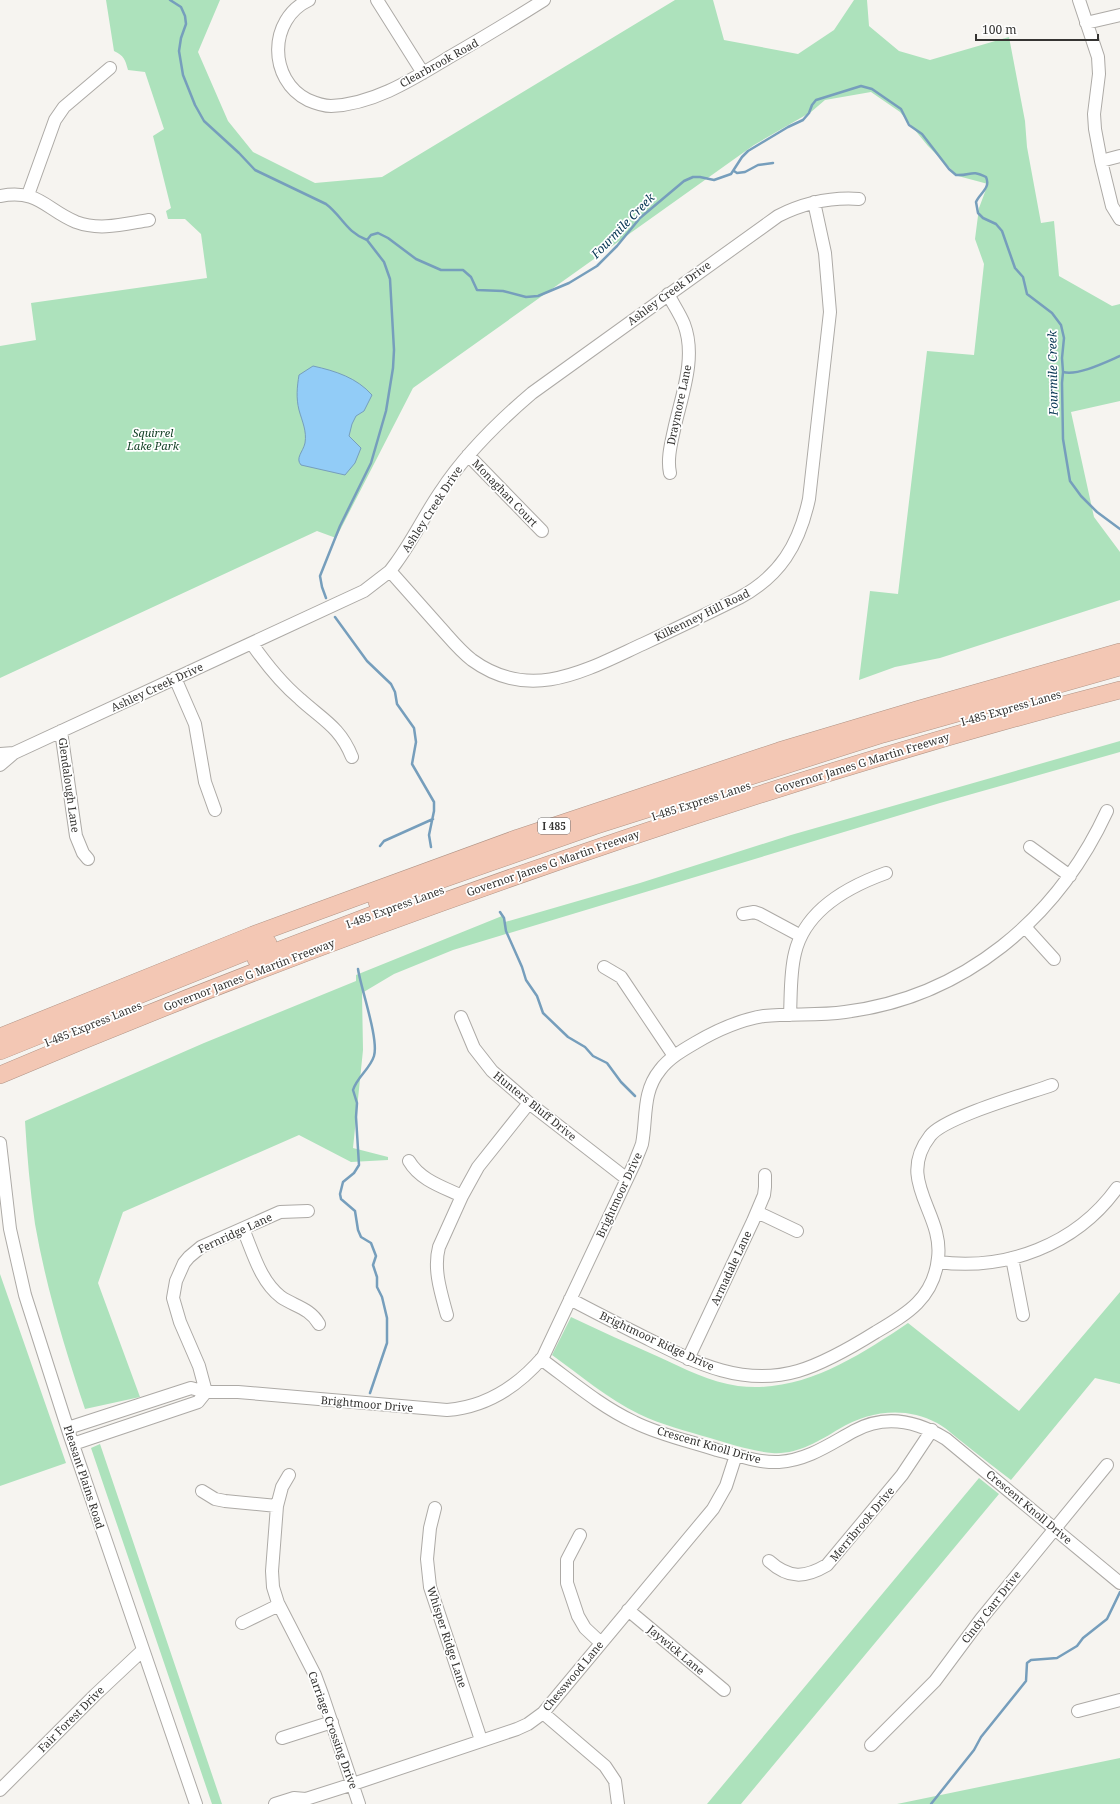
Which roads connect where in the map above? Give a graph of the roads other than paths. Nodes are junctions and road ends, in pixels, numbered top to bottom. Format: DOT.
graph roads {
  1 [pos="309,0"];
  2 [pos="377,0"];
  3 [pos="544,0"];
  4 [pos="1079,0"];
  5 [pos="1120,15"];
  6 [pos="1086,23"];
  7 [pos="110,68"];
  8 [pos="423,73"];
  9 [pos="1120,156"];
  10 [pos="1101,161"];
  11 [pos="28,195"];
  12 [pos="0,196"];
  13 [pos="860,199"];
  14 [pos="814,202"];
  15 [pos="1120,219"];
  16 [pos="149,220"];
  17 [pos="668,294"];
  18 [pos="468,455"];
  19 [pos="670,473"];
  20 [pos="542,531"];
  21 [pos="390,571"];
  22 [pos="252,644"];
  23 [pos="1120,652"];
  24 [pos="1120,667"];
  25 [pos="176,678"];
  26 [pos="1120,679"];
  27 [pos="1120,690"];
  28 [pos="61,731"];
  29 [pos="14,753"];
  30 [pos="0,754"];
  31 [pos="352,757"];
  32 [pos="0,765"];
  33 [pos="215,810"];
  34 [pos="1106,811"];
  35 [pos="1030,847"];
  36 [pos="88,859"];
  37 [pos="886,874"];
  38 [pos="1070,876"];
  39 [pos="743,914"];
  40 [pos="1025,927"];
  41 [pos="801,936"];
  42 [pos="1054,959"];
  43 [pos="604,967"];
  44 [pos="790,1015"];
  45 [pos="461,1017"];
  46 [pos="0,1037"];
  47 [pos="0,1051"];
  48 [pos="674,1056"];
  49 [pos="41,1057"];
  50 [pos="0,1062"];
  51 [pos="0,1070"];
  52 [pos="0,1075"];
  53 [pos="1052,1085"];
  54 [pos="529,1103"];
  55 [pos="0,1143"];
  56 [pos="409,1161"];
  57 [pos="765,1175"];
  58 [pos="627,1179"];
  59 [pos="1118,1188"];
  60 [pos="462,1196"];
  61 [pos="308,1211"];
  62 [pos="757,1212"];
  63 [pos="243,1229"];
  64 [pos="797,1231"];
  65 [pos="1012,1258"];
  66 [pos="938,1262"];
  67 [pos="570,1299"];
  68 [pos="446,1315"];
  69 [pos="1024,1315"];
  70 [pos="319,1324"];
  71 [pos="688,1358"];
  72 [pos="541,1359"];
  73 [pos="206,1392"];
  74 [pos="68,1428"];
  75 [pos="932,1430"];
  76 [pos="73,1444"];
  77 [pos="736,1455"];
  78 [pos="1107,1465"];
  79 [pos="289,1475"];
  80 [pos="202,1491"];
  81 [pos="277,1506"];
  82 [pos="435,1508"];
  83 [pos="1055,1528"];
  84 [pos="580,1535"];
  85 [pos="769,1561"];
  86 [pos="1120,1583"];
  87 [pos="280,1605"];
  88 [pos="628,1610"];
  89 [pos="242,1623"];
  90 [pos="601,1643"];
  91 [pos="143,1650"];
  92 [pos="724,1690"];
  93 [pos="1120,1700"];
  94 [pos="1078,1711"];
  95 [pos="543,1713"];
  96 [pos="332,1722"];
  97 [pos="282,1738"];
  98 [pos="481,1740"];
  99 [pos="871,1746"];
  100 [pos="353,1784"];
  101 [pos="0,1790"];
  102 [pos="303,1801"];
  103 [pos="196,1804"];
  104 [pos="275,1804"];
  105 [pos="359,1804"];
  106 [pos="618,1804"];
  1 -- 8 [label="street, Clearbrook Road"];
  2 -- 8 [label="street"];
  3 -- 8 [label="street, Clearbrook Road"];
  4 -- 6 [label="street"];
  5 -- 6 [label="street"];
  6 -- 10 [label="street"];
  7 -- 11 [label="street"];
  9 -- 10 [label="street"];
  10 -- 15 [label="street"];
  11 -- 12 [label="street"];
  11 -- 16 [label="street"];
  13 -- 14 [label="street, Ashley Creek Drive"];
  14 -- 17 [label="street, Ashley Creek Drive"];
  14 -- 21 [label="street, Kilkenney Hill Road"];
  17 -- 18 [label="street, Ashley Creek Drive"];
  17 -- 19 [label="street, Draymore Lane"];
  18 -- 20 [label="street, Monaghan Court"];
  18 -- 21 [label="street, Ashley Creek Drive"];
  21 -- 22 [label="street, Ashley Creek Drive"];
  22 -- 25 [label="street, Ashley Creek Drive"];
  22 -- 31 [label="street"];
  23 -- 46 [label="highway, I 485"];
  24 -- 47 [label="highway, I-485 Express Lanes / I 485"];
  25 -- 28 [label="street, Ashley Creek Drive"];
  25 -- 33 [label="street"];
  26 -- 50 [label="highway, I-485 Express Lanes / I 485"];
  27 -- 49 [label="highway, Governor James G Martin Freeway"];
  28 -- 29 [label="street, Ashley Creek Drive"];
  28 -- 36 [label="street, Glendalough Lane"];
  29 -- 30 [label="street, Ashley Creek Drive"];
  29 -- 32 [label="street, Ashley Creek Drive"];
  34 -- 38 [label="street, Brightmoor Drive"];
  35 -- 38 [label="street"];
  37 -- 41 [label="street"];
  38 -- 40 [label="street, Brightmoor Drive"];
  39 -- 41 [label="street"];
  40 -- 42 [label="street"];
  40 -- 44 [label="street, Brightmoor Drive"];
  41 -- 44 [label="street"];
  43 -- 48 [label="street"];
  44 -- 48 [label="street, Brightmoor Drive"];
  45 -- 54 [label="street, Hunters Bluff Drive"];
  48 -- 58 [label="street, Brightmoor Drive"];
  49 -- 51 [label="highway"];
  49 -- 52 [label="highway, Governor James G Martin Freeway"];
  53 -- 66 [label="street, Brightmoor Ridge Drive"];
  54 -- 58 [label="street, Hunters Bluff Drive"];
  54 -- 60 [label="street"];
  55 -- 74 [label="street, Pleasant Plains Road"];
  56 -- 60 [label="street"];
  57 -- 62 [label="street, Armadale Lane"];
  58 -- 67 [label="street, Brightmoor Drive"];
  59 -- 65 [label="street"];
  60 -- 68 [label="street"];
  61 -- 63 [label="street, Fernridge Lane"];
  62 -- 64 [label="street"];
  62 -- 71 [label="street, Armadale Lane"];
  63 -- 70 [label="street"];
  63 -- 73 [label="street, Fernridge Lane"];
  65 -- 66 [label="street"];
  65 -- 69 [label="street"];
  66 -- 71 [label="street, Brightmoor Ridge Drive"];
  67 -- 71 [label="street, Brightmoor Ridge Drive"];
  67 -- 72 [label="street, Brightmoor Drive"];
  72 -- 73 [label="street, Brightmoor Drive"];
  72 -- 77 [label="street, Crescent Knoll Drive"];
  73 -- 74 [label="street, Brightmoor Drive"];
  73 -- 76 [label="street"];
  74 -- 76 [label="street, Pleasant Plains Road"];
  75 -- 77 [label="street, Crescent Knoll Drive"];
  75 -- 83 [label="street, Crescent Knoll Drive"];
  75 -- 85 [label="street, Merribrook Drive"];
  76 -- 91 [label="street, Pleasant Plains Road"];
  77 -- 88 [label="street, Chesswood Lane"];
  78 -- 83 [label="street, Cindy Carr Drive"];
  79 -- 81 [label="street, Carriage Crossing Drive"];
  80 -- 81 [label="street"];
  81 -- 87 [label="street, Carriage Crossing Drive"];
  82 -- 98 [label="street, Whisper Ridge Lane"];
  83 -- 86 [label="street, Crescent Knoll Drive"];
  83 -- 99 [label="street, Cindy Carr Drive"];
  84 -- 90 [label="street"];
  87 -- 89 [label="street"];
  87 -- 96 [label="street, Carriage Crossing Drive"];
  88 -- 90 [label="street, Chesswood Lane"];
  88 -- 92 [label="street, Jaywick Lane"];
  90 -- 95 [label="street, Chesswood Lane"];
  91 -- 101 [label="street, Fair Forest Drive"];
  91 -- 103 [label="street, Pleasant Plains Road"];
  93 -- 94 [label="street"];
  95 -- 98 [label="street, Chesswood Lane"];
  95 -- 106 [label="street"];
  96 -- 97 [label="street"];
  96 -- 100 [label="street, Carriage Crossing Drive"];
  98 -- 100 [label="street, Chesswood Lane"];
  100 -- 102 [label="street, Chesswood Lane"];
  100 -- 105 [label="street, Carriage Crossing Drive"];
  102 -- 104 [label="street, Chesswood Lane"];
}
